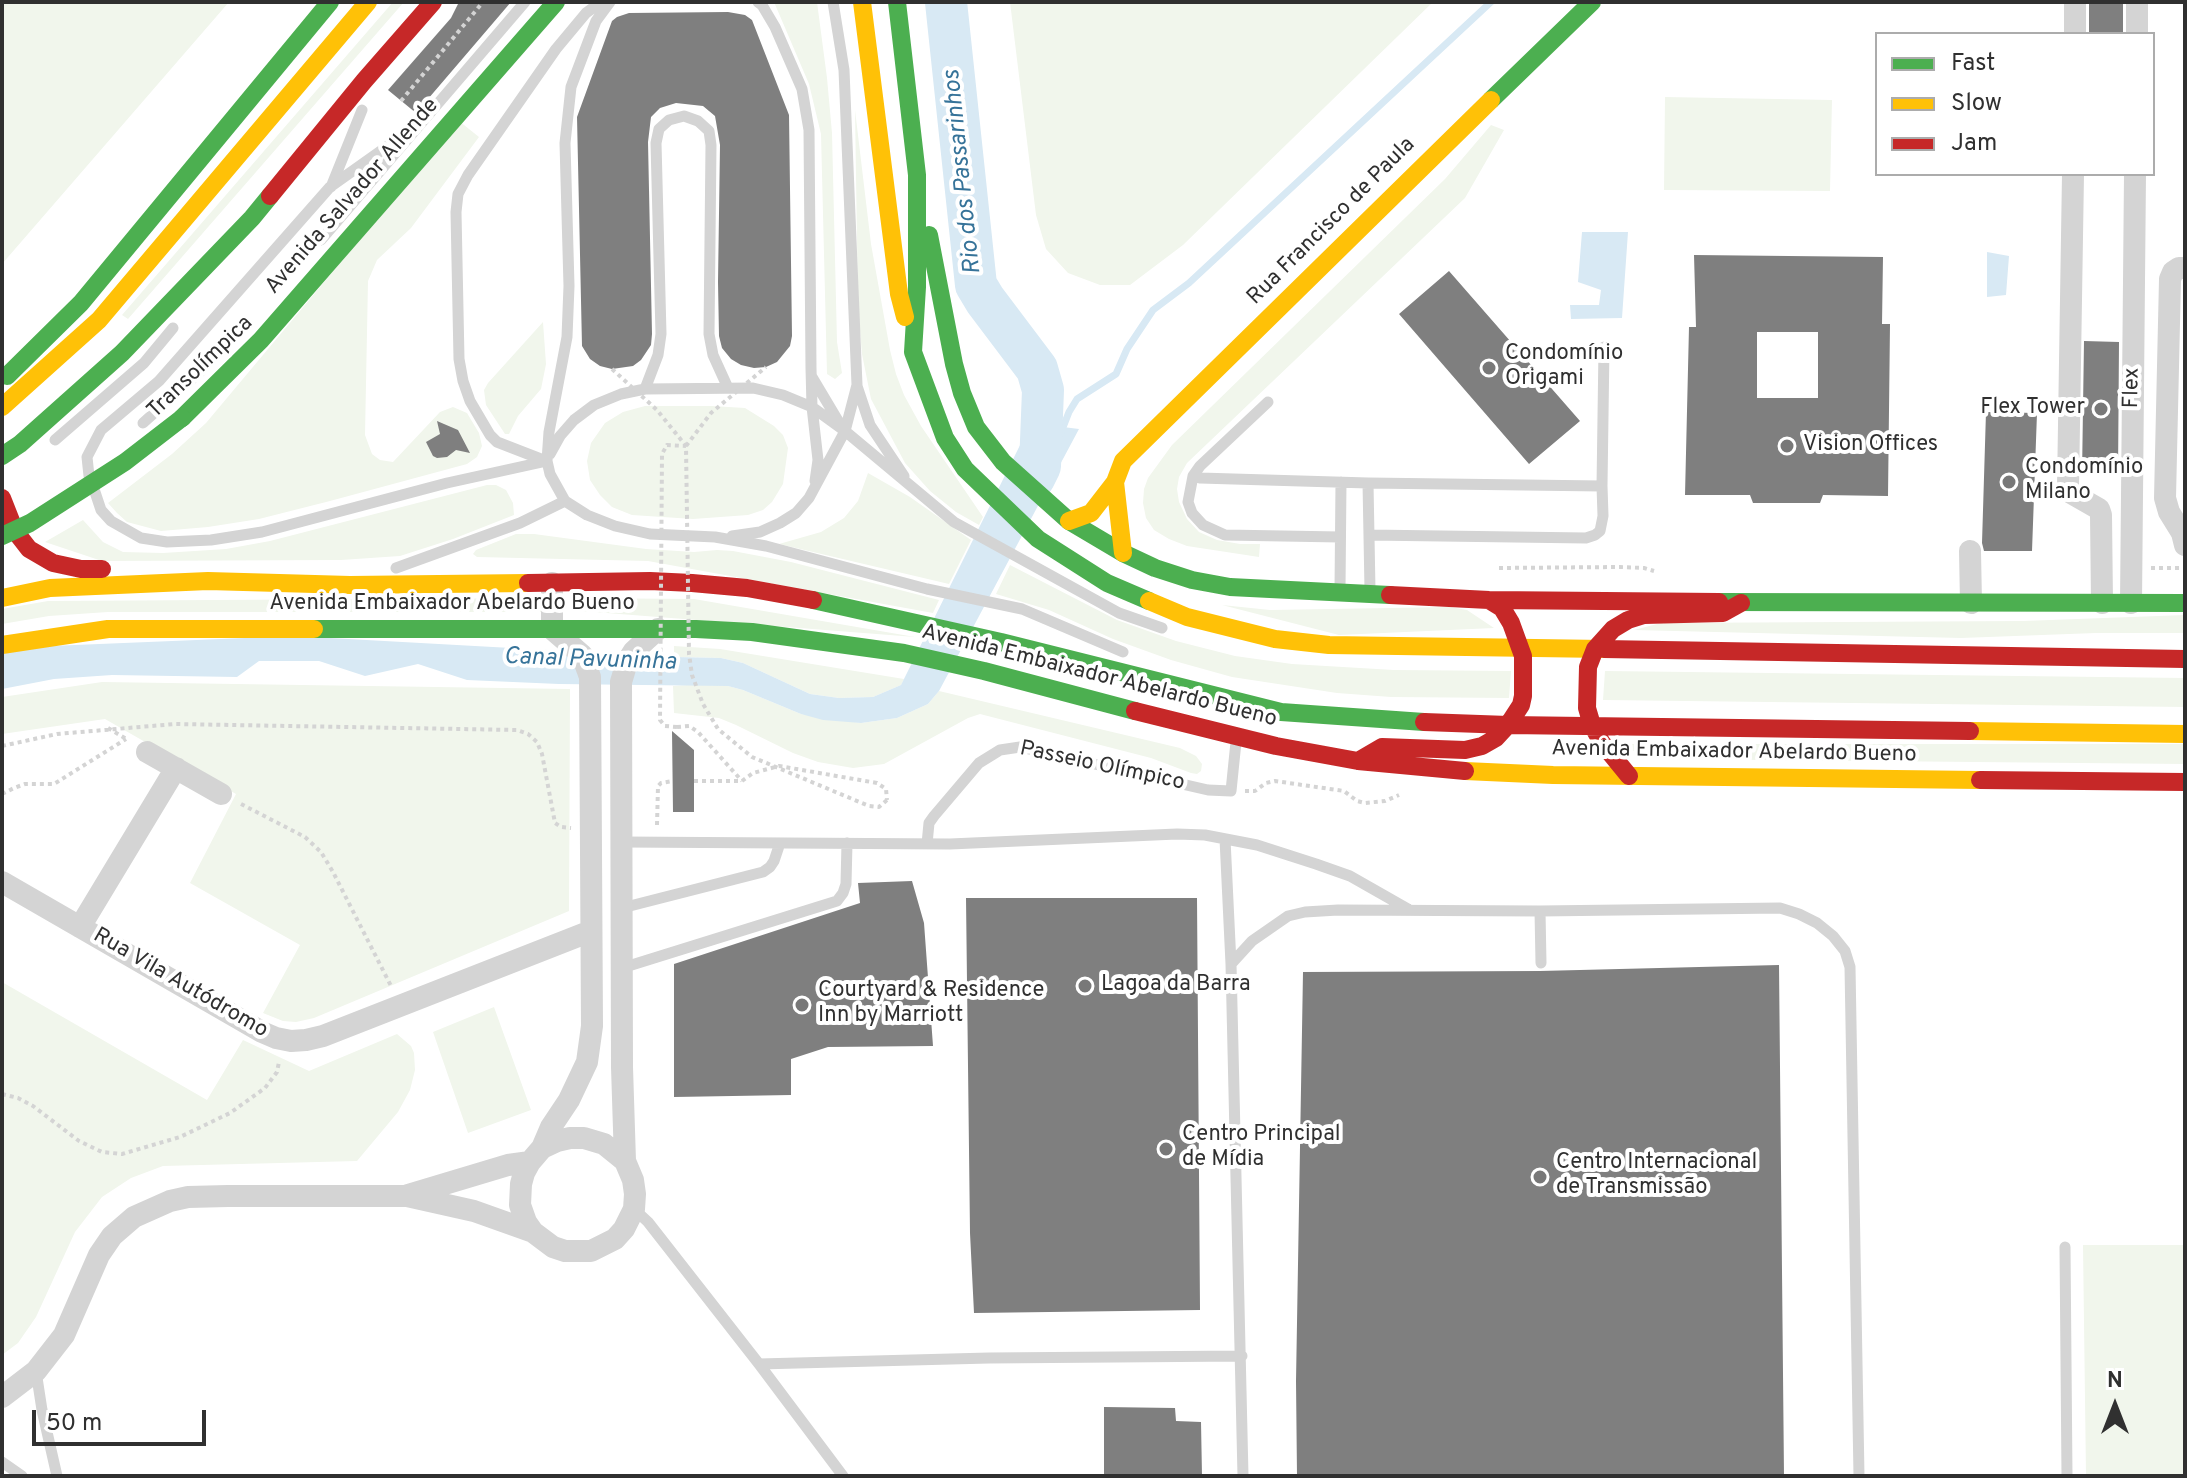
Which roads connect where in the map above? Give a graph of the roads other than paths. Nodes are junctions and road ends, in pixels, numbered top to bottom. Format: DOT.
graph roads {
  1 [pos="330,2"];
  2 [pos="368,2"];
  3 [pos="433,2"];
  4 [pos="445,2"];
  5 [pos="525,2"];
  6 [pos="556,2"];
  7 [pos="601,2"];
  8 [pos="610,2"];
  9 [pos="758,2"];
  10 [pos="833,2"];
  11 [pos="862,2"];
  12 [pos="897,2"];
  13 [pos="1592,2"];
  14 [pos="2075,2"];
  15 [pos="2137,2"];
  16 [pos="2075,32"];
  17 [pos="2137,32"];
  18 [pos="369,93"];
  19 [pos="423,121"];
  20 [pos="917,175"];
  21 [pos="2073,176"];
  22 [pos="2135,176"];
  23 [pos="330,187"];
  24 [pos="260,227"];
  25 [pos="311,251"];
  26 [pos="2185,268"];
  27 [pos="183,317"];
  28 [pos="99,320"];
  29 [pos="1604,347"];
  30 [pos="913,352"];
  31 [pos="212,360"];
  32 [pos="64,376"];
  33 [pos="811,376"];
  34 [pos="2,380"];
  35 [pos="857,385"];
  36 [pos="728,388"];
  37 [pos="645,389"];
  38 [pos="1268,402"];
  39 [pos="2,407"];
  40 [pos="812,407"];
  41 [pos="138,427"];
  42 [pos="845,431"];
  43 [pos="44,449"];
  44 [pos="103,454"];
  45 [pos="2,456"];
  46 [pos="547,461"];
  47 [pos="79,471"];
  48 [pos="1193,476"];
  49 [pos="1115,482"];
  50 [pos="1341,482"];
  51 [pos="1368,483"];
  52 [pos="1602,486"];
  53 [pos="911,487"];
  54 [pos="809,498"];
  55 [pos="565,501"];
  56 [pos="8,504"];
  57 [pos="2,515"];
  58 [pos="1069,521"];
  59 [pos="1369,535"];
  60 [pos="2,536"];
  61 [pos="715,537"];
  62 [pos="1340,537"];
  63 [pos="2185,545"];
  64 [pos="1970,551"];
  65 [pos="1123,553"];
  66 [pos="189,582"];
  67 [pos="552,583"];
  68 [pos="350,585"];
  69 [pos="1340,593"];
  70 [pos="1370,595"];
  71 [pos="2,598"];
  72 [pos="1489,600"];
  73 [pos="1741,603"];
  74 [pos="1971,603"];
  75 [pos="2102,603"];
  76 [pos="2131,603"];
  77 [pos="2185,603"];
  78 [pos="552,629"];
  79 [pos="658,629"];
  80 [pos="1177,634"];
  81 [pos="2,645"];
  82 [pos="1595,649"];
  83 [pos="1135,657"];
  84 [pos="2184,659"];
  85 [pos="1522,660"];
  86 [pos="1590,712"];
  87 [pos="1508,725"];
  88 [pos="2185,734"];
  89 [pos="1237,737"];
  90 [pos="147,752"];
  91 [pos="1358,761"];
  92 [pos="176,768"];
  93 [pos="1629,776"];
  94 [pos="2185,782"];
  95 [pos="221,794"];
  96 [pos="1225,839"];
  97 [pos="622,842"];
  98 [pos="780,843"];
  99 [pos="847,843"];
  100 [pos="927,844"];
  101 [pos="2,882"];
  102 [pos="622,908"];
  103 [pos="1412,911"];
  104 [pos="1540,911"];
  105 [pos="80,927"];
  106 [pos="591,931"];
  107 [pos="1541,963"];
  108 [pos="1231,964"];
  109 [pos="622,968"];
  110 [pos="536,1155"];
  111 [pos="625,1161"];
  112 [pos="407,1196"];
  113 [pos="634,1209"];
  114 [pos="533,1232"];
  115 [pos="2065,1247"];
  116 [pos="1242,1356"];
  117 [pos="759,1364"];
  118 [pos="36,1371"];
  119 [pos="2,1397"];
  120 [pos="2,1462"];
  121 [pos="22,1476"];
  122 [pos="57,1476"];
  123 [pos="843,1476"];
  124 [pos="1243,1476"];
  125 [pos="1859,1476"];
  126 [pos="2067,1476"];
  1 -- 34 [label="main road"];
  2 -- 28 [label="main road"];
  3 -- 45 [label="main road"];
  4 -- 18 [label="lane"];
  5 -- 19 [label="lane"];
  6 -- 60 [label="main road, Avenida Salvador Allende, bridge"];
  7 -- 46 [label="lane"];
  8 -- 46 [label="lane"];
  9 -- 33 [label="lane"];
  10 -- 35 [label="lane"];
  11 -- 30 [label="main road"];
  12 -- 20 [label="main road"];
  13 -- 49 [label="main road, Rua Francisco de Paula"];
  14 -- 16 [label="street"];
  15 -- 17 [label="street"];
  18 -- 23 [label="lane"];
  18 -- 24 [label="lane"];
  19 -- 23 [label="lane"];
  19 -- 25 [label="lane"];
  20 -- 30 [label="main road"];
  20 -- 58 [label="main road"];
  21 -- 75 [label="street"];
  22 -- 76 [label="street, Flex"];
  23 -- 46 [label="lane"];
  26 -- 63 [label="street"];
  27 -- 43 [label="lane, Transolímpica"];
  28 -- 32 [label="main road"];
  28 -- 39 [label="main road"];
  29 -- 52 [label="lane"];
  30 -- 85 [label="main road"];
  31 -- 41 [label="lane, Transolímpica, bridge"];
  33 -- 40 [label="lane"];
  33 -- 42 [label="lane"];
  35 -- 42 [label="lane"];
  35 -- 53 [label="lane"];
  36 -- 37 [label="lane"];
  36 -- 37 [label="lane"];
  36 -- 40 [label="lane"];
  37 -- 46 [label="lane"];
  38 -- 48 [label="lane"];
  40 -- 42 [label="lane"];
  40 -- 54 [label="lane"];
  42 -- 53 [label="lane"];
  42 -- 54 [label="lane"];
  44 -- 47 [label="lane"];
  46 -- 55 [label="lane"];
  48 -- 50 [label="lane"];
  48 -- 62 [label="lane"];
  49 -- 58 [label="main road, Rua Francisco de Paula"];
  49 -- 65 [label="main road"];
  50 -- 51 [label="lane"];
  50 -- 62 [label="lane"];
  51 -- 52 [label="lane"];
  51 -- 59 [label="lane"];
  52 -- 59 [label="lane"];
  53 -- 80 [label="lane"];
  54 -- 61 [label="lane"];
  55 -- 61 [label="lane"];
  55 -- 68 [label="lane"];
  56 -- 57 [label="lane"];
  56 -- 66 [label="main road"];
  58 -- 65 [label="main road"];
  59 -- 70 [label="lane"];
  61 -- 83 [label="lane"];
  62 -- 69 [label="lane"];
  64 -- 74 [label="street"];
  65 -- 69 [label="main road"];
  66 -- 68 [label="main road, Avenida Embaixador Abelardo Bueno"];
  66 -- 71 [label="main road"];
  67 -- 68 [label="main road, Avenida Embaixador Abelardo Bueno"];
  67 -- 78 [label="street"];
  67 -- 87 [label="main road, Avenida Embaixador Abelardo Bueno"];
  69 -- 70 [label="main road"];
  70 -- 72 [label="main road"];
  72 -- 73 [label="main road"];
  72 -- 85 [label="main road"];
  73 -- 74 [label="main road"];
  73 -- 82 [label="main road"];
  74 -- 75 [label="main road"];
  75 -- 76 [label="main road"];
  76 -- 77 [label="main road"];
  78 -- 79 [label="main road, Avenida Embaixador Abelardo Bueno"];
  78 -- 81 [label="main road, Avenida Embaixador Abelardo Bueno"];
  78 -- 106 [label="street"];
  79 -- 89 [label="main road, Avenida Embaixador Abelardo Bueno"];
  79 -- 97 [label="street"];
  82 -- 84 [label="main road"];
  82 -- 85 [label="main road"];
  82 -- 86 [label="main road"];
  85 -- 87 [label="main road"];
  86 -- 87 [label="main road, Avenida Embaixador Abelardo Bueno"];
  86 -- 88 [label="main road, Avenida Embaixador Abelardo Bueno"];
  86 -- 93 [label="main road"];
  87 -- 91 [label="main road"];
  89 -- 91 [label="main road, Avenida Embaixador Abelardo Bueno"];
  89 -- 100 [label="lane, Passeio Olímpico"];
  90 -- 92 [label="street"];
  91 -- 93 [label="main road, Avenida Embaixador Abelardo Bueno"];
  92 -- 95 [label="street"];
  92 -- 105 [label="street"];
  93 -- 94 [label="main road, Avenida Embaixador Abelardo Bueno"];
  96 -- 100 [label="lane"];
  96 -- 103 [label="lane"];
  96 -- 108 [label="lane"];
  97 -- 98 [label="lane"];
  97 -- 102 [label="street"];
  98 -- 99 [label="lane"];
  98 -- 102 [label="lane"];
  99 -- 100 [label="lane"];
  99 -- 109 [label="lane"];
  101 -- 105 [label="street, Rua Vila Autódromo"];
  102 -- 109 [label="street"];
  103 -- 104 [label="lane"];
  103 -- 108 [label="lane"];
  104 -- 107 [label="lane"];
  104 -- 125 [label="lane"];
  105 -- 106 [label="street, Rua Vila Autódromo"];
  106 -- 110 [label="street"];
  108 -- 116 [label="lane"];
  109 -- 111 [label="street"];
  110 -- 111 [label="street"];
  110 -- 112 [label="street"];
  110 -- 114 [label="street"];
  111 -- 113 [label="street"];
  112 -- 114 [label="street"];
  112 -- 118 [label="street"];
  113 -- 114 [label="street"];
  113 -- 117 [label="lane"];
  115 -- 126 [label="lane"];
  116 -- 117 [label="lane"];
  116 -- 124 [label="lane"];
  117 -- 123 [label="lane"];
  118 -- 119 [label="street"];
  118 -- 122 [label="lane"];
  120 -- 121 [label="lane"];
}
